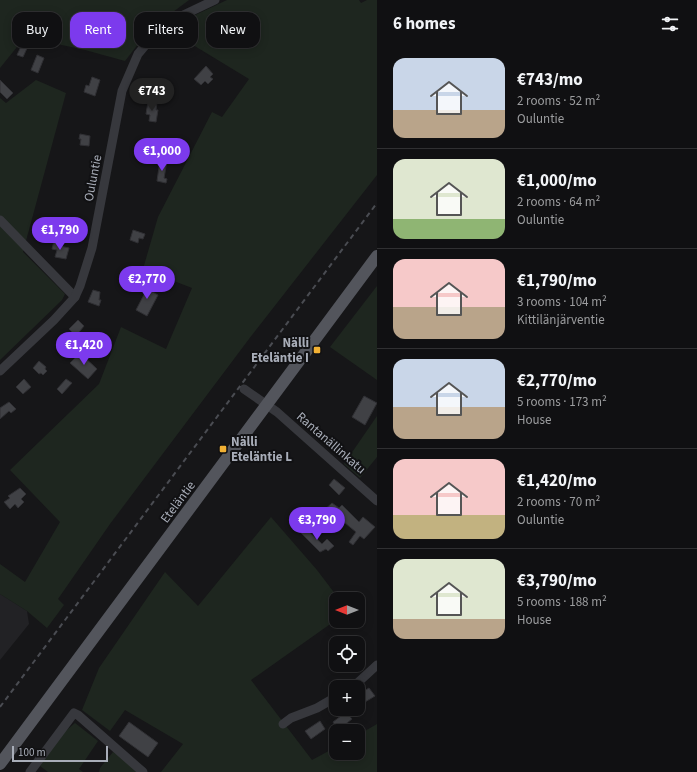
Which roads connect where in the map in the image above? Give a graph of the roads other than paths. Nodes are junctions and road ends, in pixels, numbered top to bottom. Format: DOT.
graph roads {
  1 [pos="215,0"];
  2 [pos="0,220"];
  3 [pos="377,256"];
  4 [pos="75,297"];
  5 [pos="0,371"];
  6 [pos="244,389"];
  7 [pos="266,406"];
  8 [pos="377,501"];
  9 [pos="377,665"];
  10 [pos="361,680"];
  11 [pos="329,701"];
  12 [pos="283,724"];
  13 [pos="0,764"];
  14 [pos="30,772"];
  15 [pos="143,772"];
  1 -- 4 [label="street, Ouluntie"];
  2 -- 4 [label="street"];
  3 -- 7 [label="main road, Eteläntie"];
  4 -- 5 [label="street, Ouluntie"];
  6 -- 7 [label="street, Rantanällinkatu"];
  7 -- 8 [label="street, Rantanällinkatu"];
  7 -- 13 [label="main road, Eteläntie"];
  9 -- 10 [label="street"];
  11 -- 12 [label="street"];
  14 -- 15 [label="street"];
}
